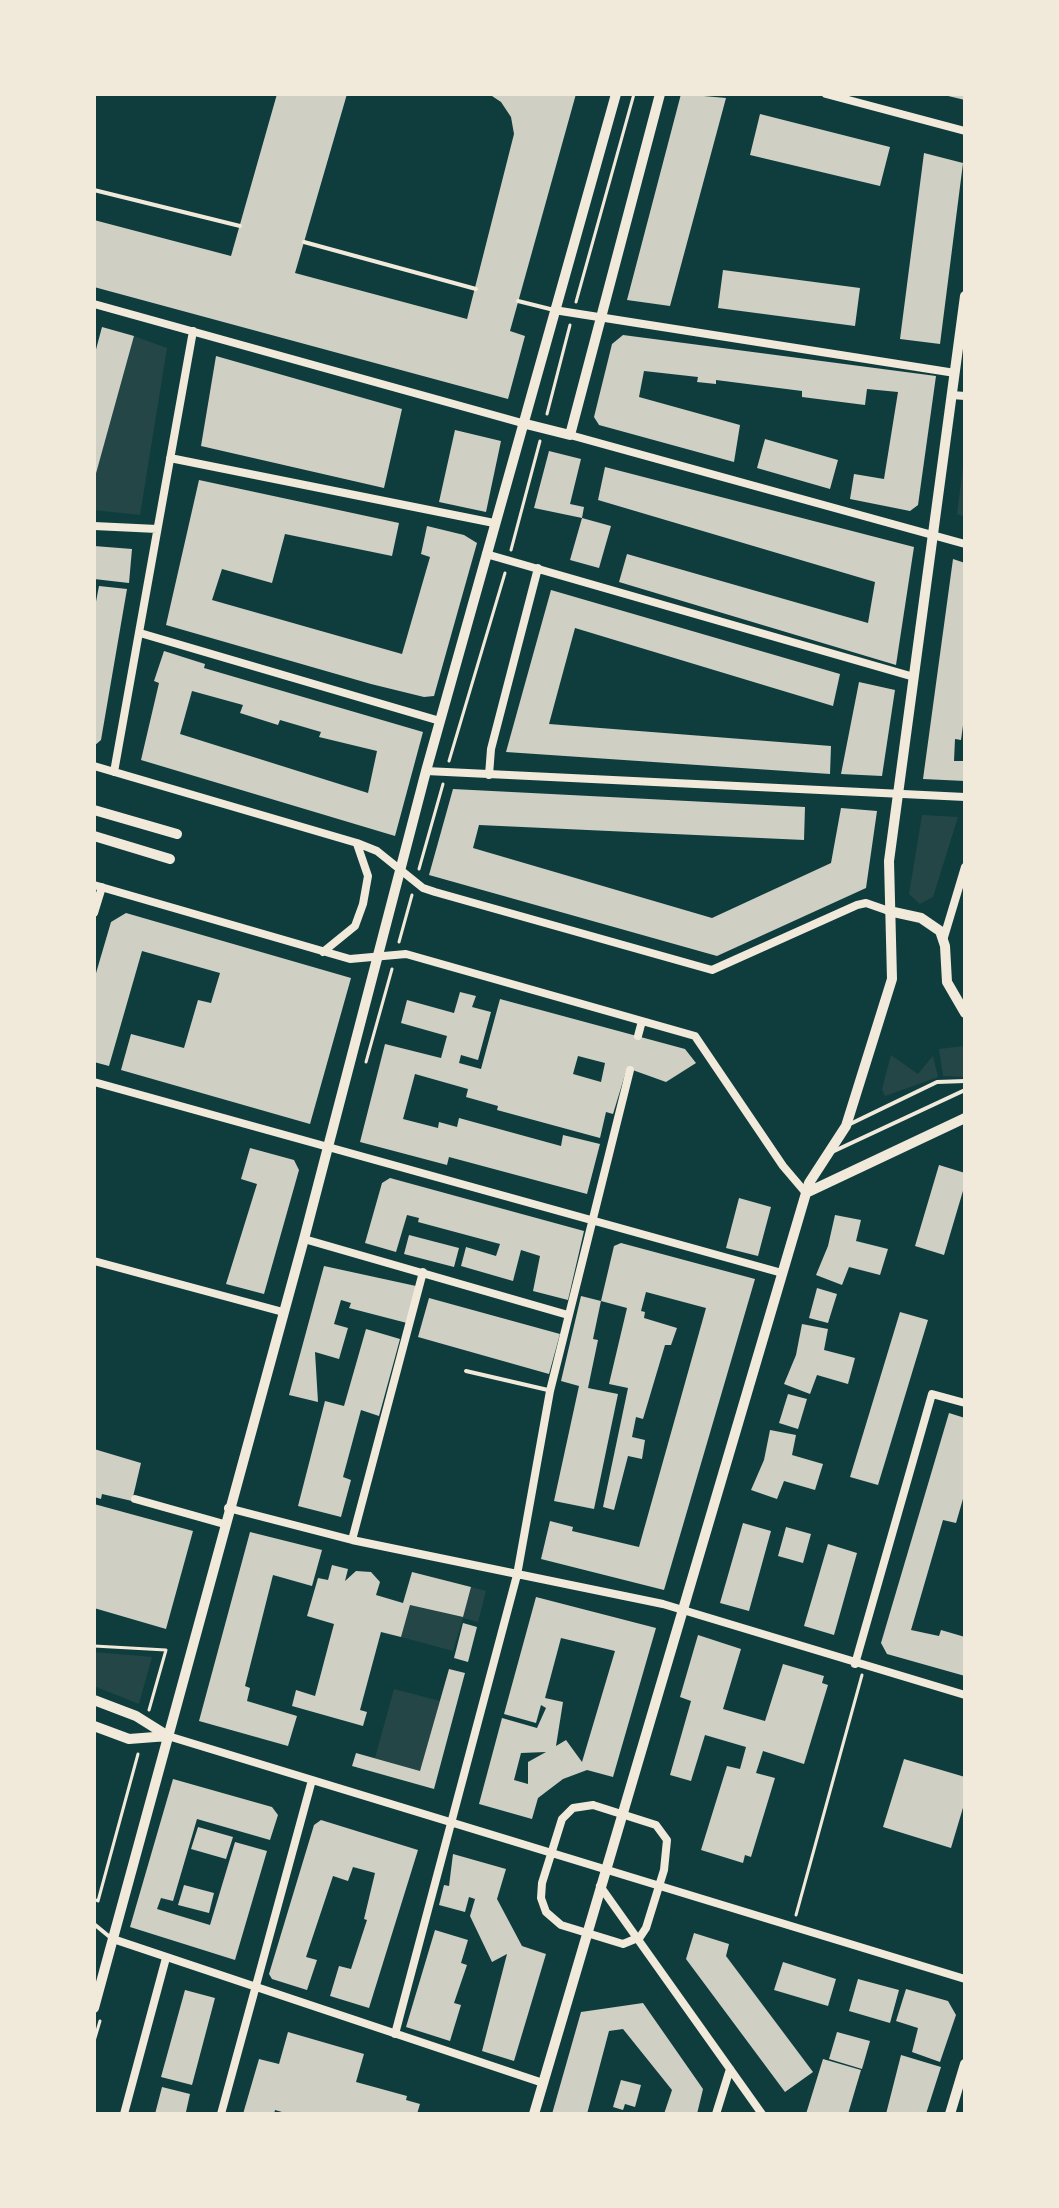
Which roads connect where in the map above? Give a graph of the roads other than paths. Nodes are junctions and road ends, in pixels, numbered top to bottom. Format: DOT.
graph roads {
  1 [pos="616,94"];
  2 [pos="660,94"];
  3 [pos="826,94"];
  4 [pos="864,99"];
  5 [pos="965,131"];
  6 [pos="94,190"];
  7 [pos="240,226"];
  8 [pos="304,242"];
  9 [pos="476,289"];
  10 [pos="965,296"];
  11 [pos="518,301"];
  12 [pos="94,304"];
  13 [pos="554,310"];
  14 [pos="600,320"];
  15 [pos="193,331"];
  16 [pos="955,373"];
  17 [pos="952,395"];
  18 [pos="965,396"];
  19 [pos="522,423"];
  20 [pos="570,435"];
  21 [pos="170,458"];
  22 [pos="494,523"];
  23 [pos="94,526"];
  24 [pos="157,529"];
  25 [pos="933,534"];
  26 [pos="965,544"];
  27 [pos="486,554"];
  28 [pos="538,568"];
  29 [pos="140,633"];
  30 [pos="914,677"];
  31 [pos="440,721"];
  32 [pos="94,766"];
  33 [pos="426,771"];
  34 [pos="114,772"];
  35 [pos="489,775"];
  36 [pos="898,794"];
  37 [pos="965,797"];
  38 [pos="94,810"];
  39 [pos="177,834"];
  40 [pos="94,836"];
  41 [pos="357,843"];
  42 [pos="170,859"];
  43 [pos="965,867"];
  44 [pos="400,868"];
  45 [pos="98,886"];
  46 [pos="889,911"];
  47 [pos="94,913"];
  48 [pos="944,937"];
  49 [pos="323,952"];
  50 [pos="377,956"];
  51 [pos="965,1013"];
  52 [pos="642,1021"];
  53 [pos="638,1036"];
  54 [pos="630,1070"];
  55 [pos="965,1081"];
  56 [pos="94,1082"];
  57 [pos="965,1090"];
  58 [pos="965,1118"];
  59 [pos="846,1126"];
  60 [pos="326,1148"];
  61 [pos="826,1155"];
  62 [pos="806,1193"];
  63 [pos="591,1222"];
  64 [pos="304,1239"];
  65 [pos="94,1261"];
  66 [pos="423,1272"];
  67 [pos="782,1273"];
  68 [pos="283,1312"];
  69 [pos="568,1315"];
  70 [pos="466,1371"];
  71 [pos="550,1391"];
  72 [pos="965,1403"];
  73 [pos="135,1499"];
  74 [pos="228,1508"];
  75 [pos="224,1524"];
  76 [pos="352,1540"];
  77 [pos="517,1575"];
  78 [pos="682,1610"];
  79 [pos="855,1664"];
  80 [pos="965,1695"];
  81 [pos="94,1700"];
  82 [pos="94,1726"];
  83 [pos="168,1736"];
  84 [pos="312,1780"];
  85 [pos="621,1813"];
  86 [pos="449,1822"];
  87 [pos="550,1853"];
  88 [pos="604,1870"];
  89 [pos="600,1885"];
  90 [pos="660,1885"];
  91 [pos="94,1924"];
  92 [pos="586,1935"];
  93 [pos="113,1939"];
  94 [pos="635,1940"];
  95 [pos="166,1958"];
  96 [pos="965,1979"];
  97 [pos="255,1988"];
  98 [pos="94,2008"];
  99 [pos="395,2034"];
  100 [pos="965,2064"];
  101 [pos="730,2069"];
  102 [pos="543,2083"];
  103 [pos="124,2114"];
  104 [pos="221,2114"];
  105 [pos="534,2114"];
  106 [pos="716,2114"];
  107 [pos="762,2114"];
  108 [pos="950,2114"];
  1 -- 13 [label="street"];
  2 -- 14 [label="street"];
  3 -- 4 [label="street"];
  4 -- 5 [label="street"];
  6 -- 7 [label="lane"];
  8 -- 9 [label="lane"];
  10 -- 16 [label="street"];
  11 -- 13 [label="lane"];
  12 -- 15 [label="street"];
  13 -- 14 [label="street"];
  13 -- 19 [label="street"];
  14 -- 16 [label="street"];
  14 -- 20 [label="street"];
  15 -- 19 [label="street"];
  15 -- 21 [label="street"];
  16 -- 17 [label="street"];
  17 -- 18 [label="street"];
  17 -- 25 [label="street"];
  19 -- 20 [label="street"];
  19 -- 22 [label="street"];
  20 -- 25 [label="street"];
  21 -- 22 [label="street"];
  21 -- 24 [label="street"];
  22 -- 27 [label="street"];
  23 -- 24 [label="street"];
  24 -- 29 [label="street"];
  25 -- 26 [label="street"];
  25 -- 30 [label="street"];
  27 -- 28 [label="street"];
  27 -- 31 [label="street"];
  28 -- 30 [label="street"];
  28 -- 35 [label="street"];
  29 -- 31 [label="street"];
  29 -- 34 [label="street"];
  30 -- 36 [label="street"];
  31 -- 33 [label="street"];
  32 -- 34 [label="street"];
  33 -- 35 [label="street"];
  33 -- 44 [label="street"];
  34 -- 41 [label="street"];
  35 -- 36 [label="street"];
  36 -- 37 [label="street"];
  36 -- 46 [label="street"];
  38 -- 39 [label="street"];
  40 -- 42 [label="street"];
  41 -- 44 [label="street"];
  41 -- 49 [label="street"];
  43 -- 48 [label="street"];
  44 -- 46 [label="street"];
  44 -- 50 [label="street"];
  45 -- 47 [label="street"];
  45 -- 49 [label="street"];
  46 -- 48 [label="street"];
  46 -- 59 [label="street"];
  48 -- 51 [label="street"];
  49 -- 50 [label="street"];
  50 -- 52 [label="street"];
  50 -- 60 [label="street"];
  52 -- 53 [label="street"];
  52 -- 62 [label="street"];
  54 -- 63 [label="street"];
  55 -- 59 [label="lane"];
  56 -- 60 [label="street"];
  57 -- 61 [label="lane"];
  58 -- 62 [label="street"];
  59 -- 61 [label="street"];
  60 -- 63 [label="street"];
  60 -- 64 [label="street"];
  61 -- 62 [label="street"];
  62 -- 67 [label="street"];
  63 -- 67 [label="street"];
  63 -- 69 [label="street"];
  64 -- 66 [label="street"];
  64 -- 68 [label="street"];
  65 -- 68 [label="street"];
  66 -- 69 [label="street"];
  66 -- 76 [label="street"];
  67 -- 78 [label="street"];
  68 -- 74 [label="street"];
  69 -- 71 [label="street"];
  70 -- 71 [label="lane"];
  71 -- 77 [label="street"];
  72 -- 79 [label="street"];
  73 -- 75 [label="street"];
  74 -- 75 [label="street"];
  74 -- 76 [label="street"];
  75 -- 83 [label="street"];
  76 -- 77 [label="street"];
  77 -- 78 [label="street"];
  77 -- 86 [label="street"];
  78 -- 79 [label="street"];
  78 -- 85 [label="street"];
  79 -- 80 [label="street"];
  81 -- 83 [label="street"];
  82 -- 83 [label="street"];
  83 -- 84 [label="street"];
  83 -- 93 [label="street"];
  84 -- 86 [label="street"];
  84 -- 97 [label="street"];
  85 -- 87 [label="street"];
  85 -- 88 [label="street"];
  85 -- 90 [label="street"];
  86 -- 87 [label="street"];
  86 -- 99 [label="street"];
  87 -- 88 [label="street"];
  87 -- 92 [label="street"];
  88 -- 89 [label="street"];
  88 -- 90 [label="street"];
  89 -- 92 [label="street"];
  89 -- 94 [label="street"];
  90 -- 94 [label="street"];
  90 -- 96 [label="street"];
  91 -- 93 [label="lane"];
  92 -- 94 [label="street"];
  92 -- 102 [label="street"];
  93 -- 95 [label="street"];
  93 -- 98 [label="street"];
  94 -- 101 [label="street"];
  95 -- 97 [label="street"];
  95 -- 103 [label="street"];
  97 -- 99 [label="street"];
  97 -- 104 [label="street"];
  99 -- 102 [label="street"];
  100 -- 108 [label="street"];
  101 -- 106 [label="street"];
  101 -- 107 [label="street"];
  102 -- 105 [label="street"];
}
